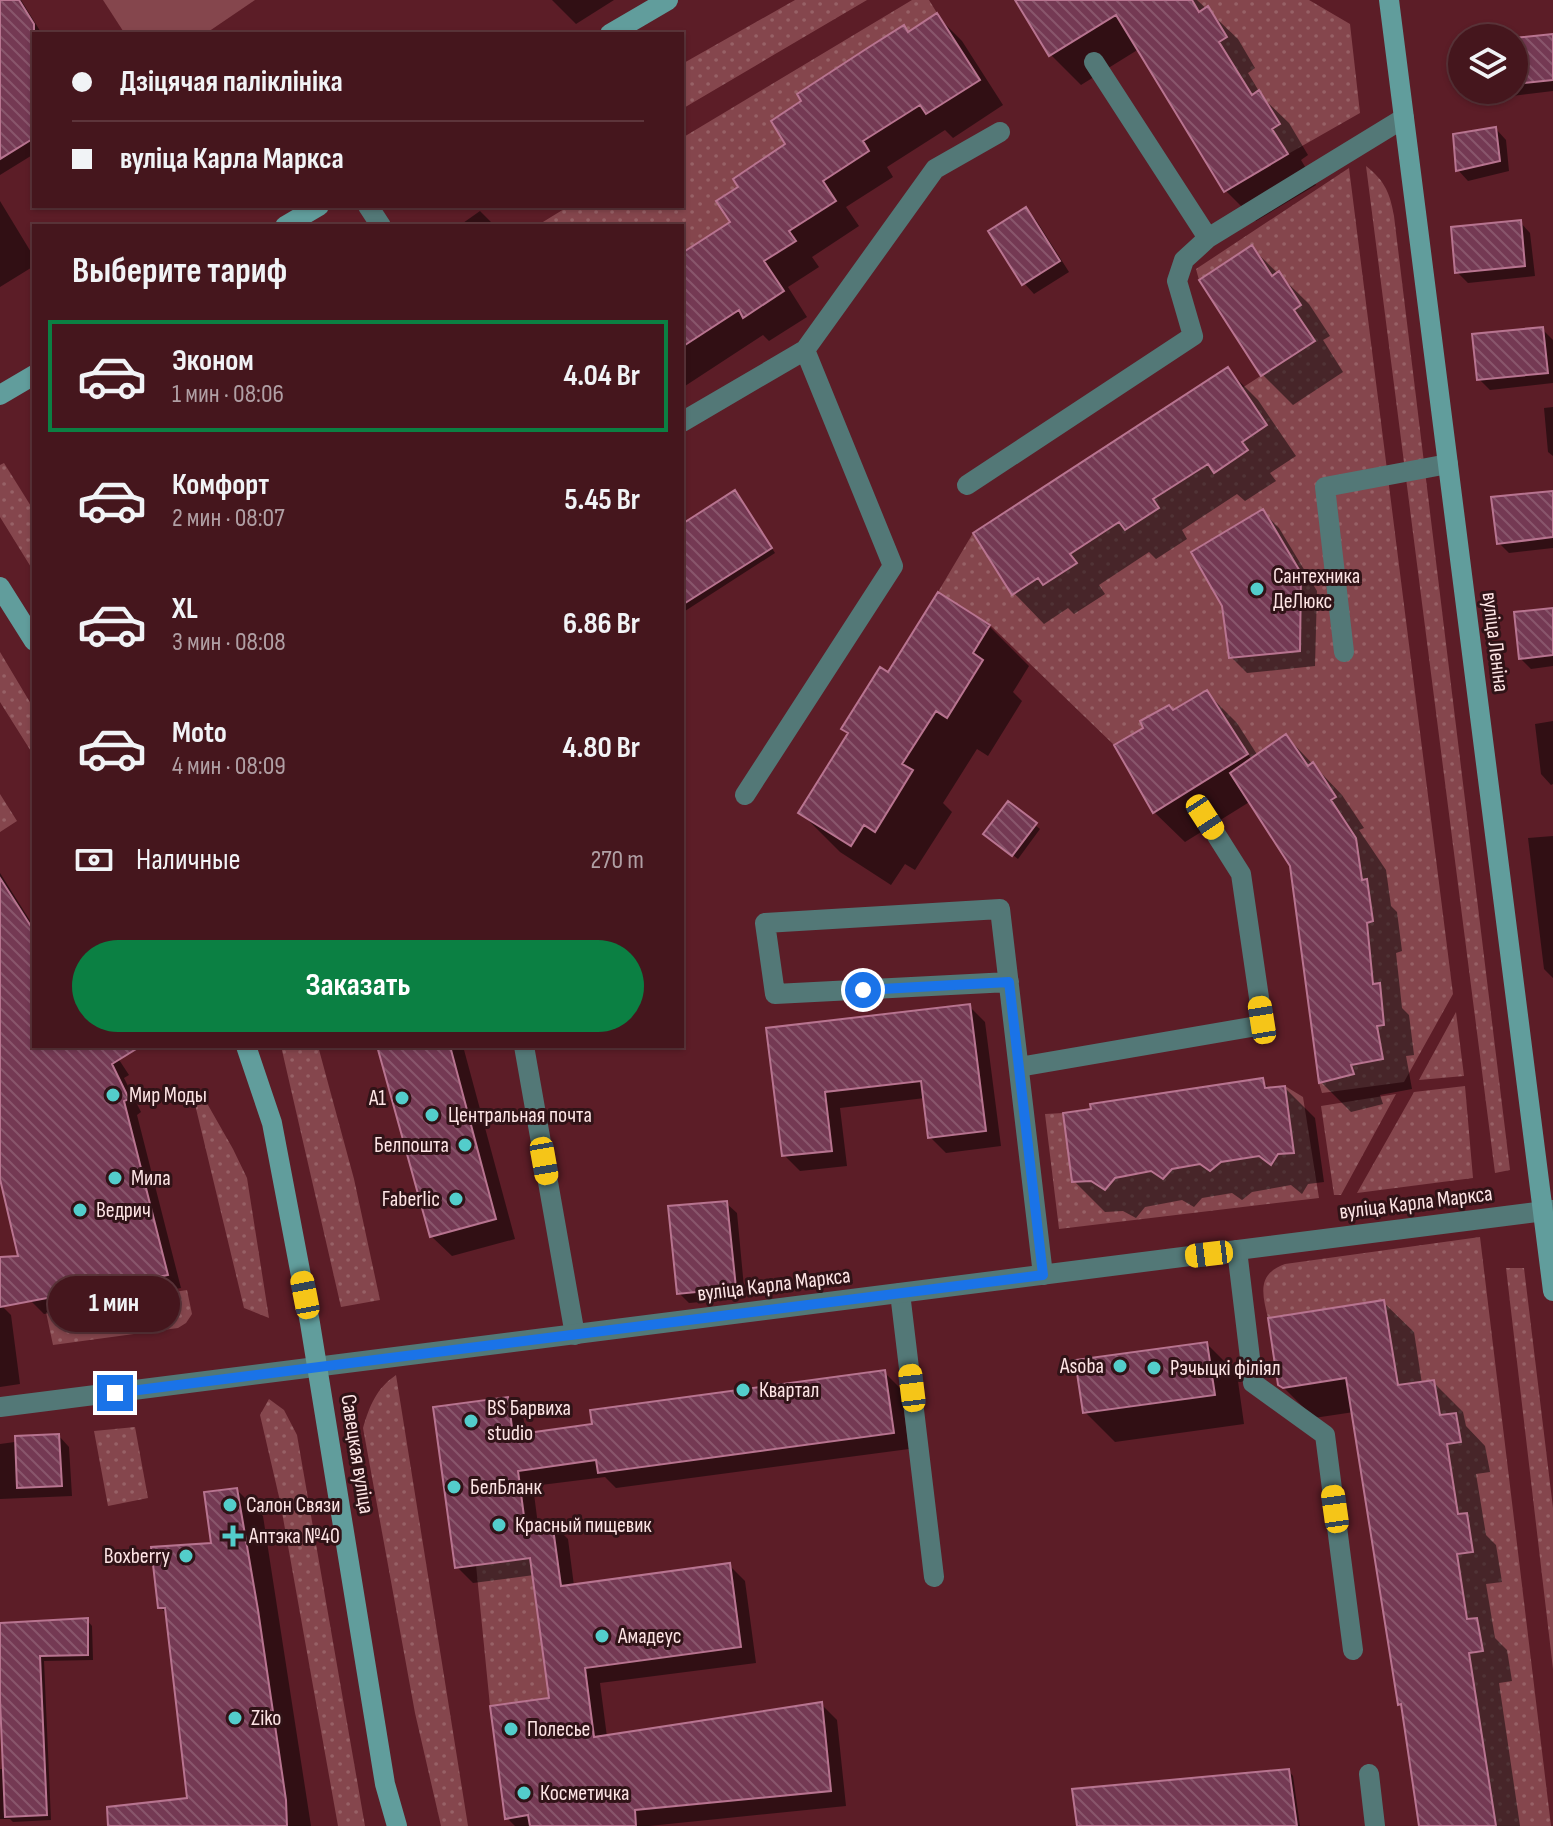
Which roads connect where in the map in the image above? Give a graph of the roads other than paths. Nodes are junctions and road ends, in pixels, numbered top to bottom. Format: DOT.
graph roads {
  1 [pos="668,0"];
  2 [pos="1389,0"];
  3 [pos="613,32"];
  4 [pos="1094,62"];
  5 [pos="1404,118"];
  6 [pos="1000,132"];
  7 [pos="316,208"];
  8 [pos="288,224"];
  9 [pos="1208,238"];
  10 [pos="805,350"];
  11 [pos="32,376"];
  12 [pos="0,395"];
  13 [pos="684,421"];
  14 [pos="1448,464"];
  15 [pos="967,485"];
  16 [pos="0,587"];
  17 [pos="32,638"];
  18 [pos="1344,652"];
  19 [pos="745,795"];
  20 [pos="1205,817"];
  21 [pos="1009,982"];
  22 [pos="247,1048"];
  23 [pos="524,1048"];
  24 [pos="1019,1067"];
  25 [pos="1548,1211"];
  26 [pos="1237,1250"];
  27 [pos="1043,1275"];
  28 [pos="1553,1291"];
  29 [pos="900,1293"];
  30 [pos="575,1335"];
  31 [pos="318,1367"];
  32 [pos="0,1407"];
  33 [pos="934,1577"];
  34 [pos="1353,1650"];
  35 [pos="1369,1774"];
  36 [pos="397,1826"];
  37 [pos="1375,1826"];
  1 -- 3 [label="street"];
  2 -- 5 [label="street, вуліца Леніна"];
  4 -- 9 [label="street"];
  5 -- 9 [label="street"];
  5 -- 14 [label="street, вуліца Леніна"];
  6 -- 10 [label="street"];
  7 -- 8 [label="street"];
  9 -- 15 [label="street"];
  10 -- 13 [label="street"];
  10 -- 19 [label="street"];
  11 -- 12 [label="street"];
  14 -- 18 [label="street"];
  14 -- 25 [label="street, вуліца Леніна"];
  16 -- 17 [label="street"];
  20 -- 24 [label="street"];
  21 -- 21 [label="street"];
  21 -- 24 [label="street"];
  22 -- 31 [label="street, Савецкая вуліца"];
  23 -- 30 [label="street"];
  24 -- 27 [label="street"];
  25 -- 26 [label="street, вуліца Карла Маркса"];
  25 -- 28 [label="street, вуліца Леніна"];
  26 -- 27 [label="street, вуліца Карла Маркса"];
  26 -- 34 [label="street"];
  27 -- 29 [label="street, вуліца Карла Маркса"];
  29 -- 30 [label="street, вуліца Карла Маркса"];
  29 -- 33 [label="street"];
  30 -- 31 [label="street, вуліца Карла Маркса"];
  31 -- 32 [label="street, вуліца Карла Маркса"];
  31 -- 36 [label="street, Савецкая вуліца"];
  35 -- 37 [label="street"];
}
